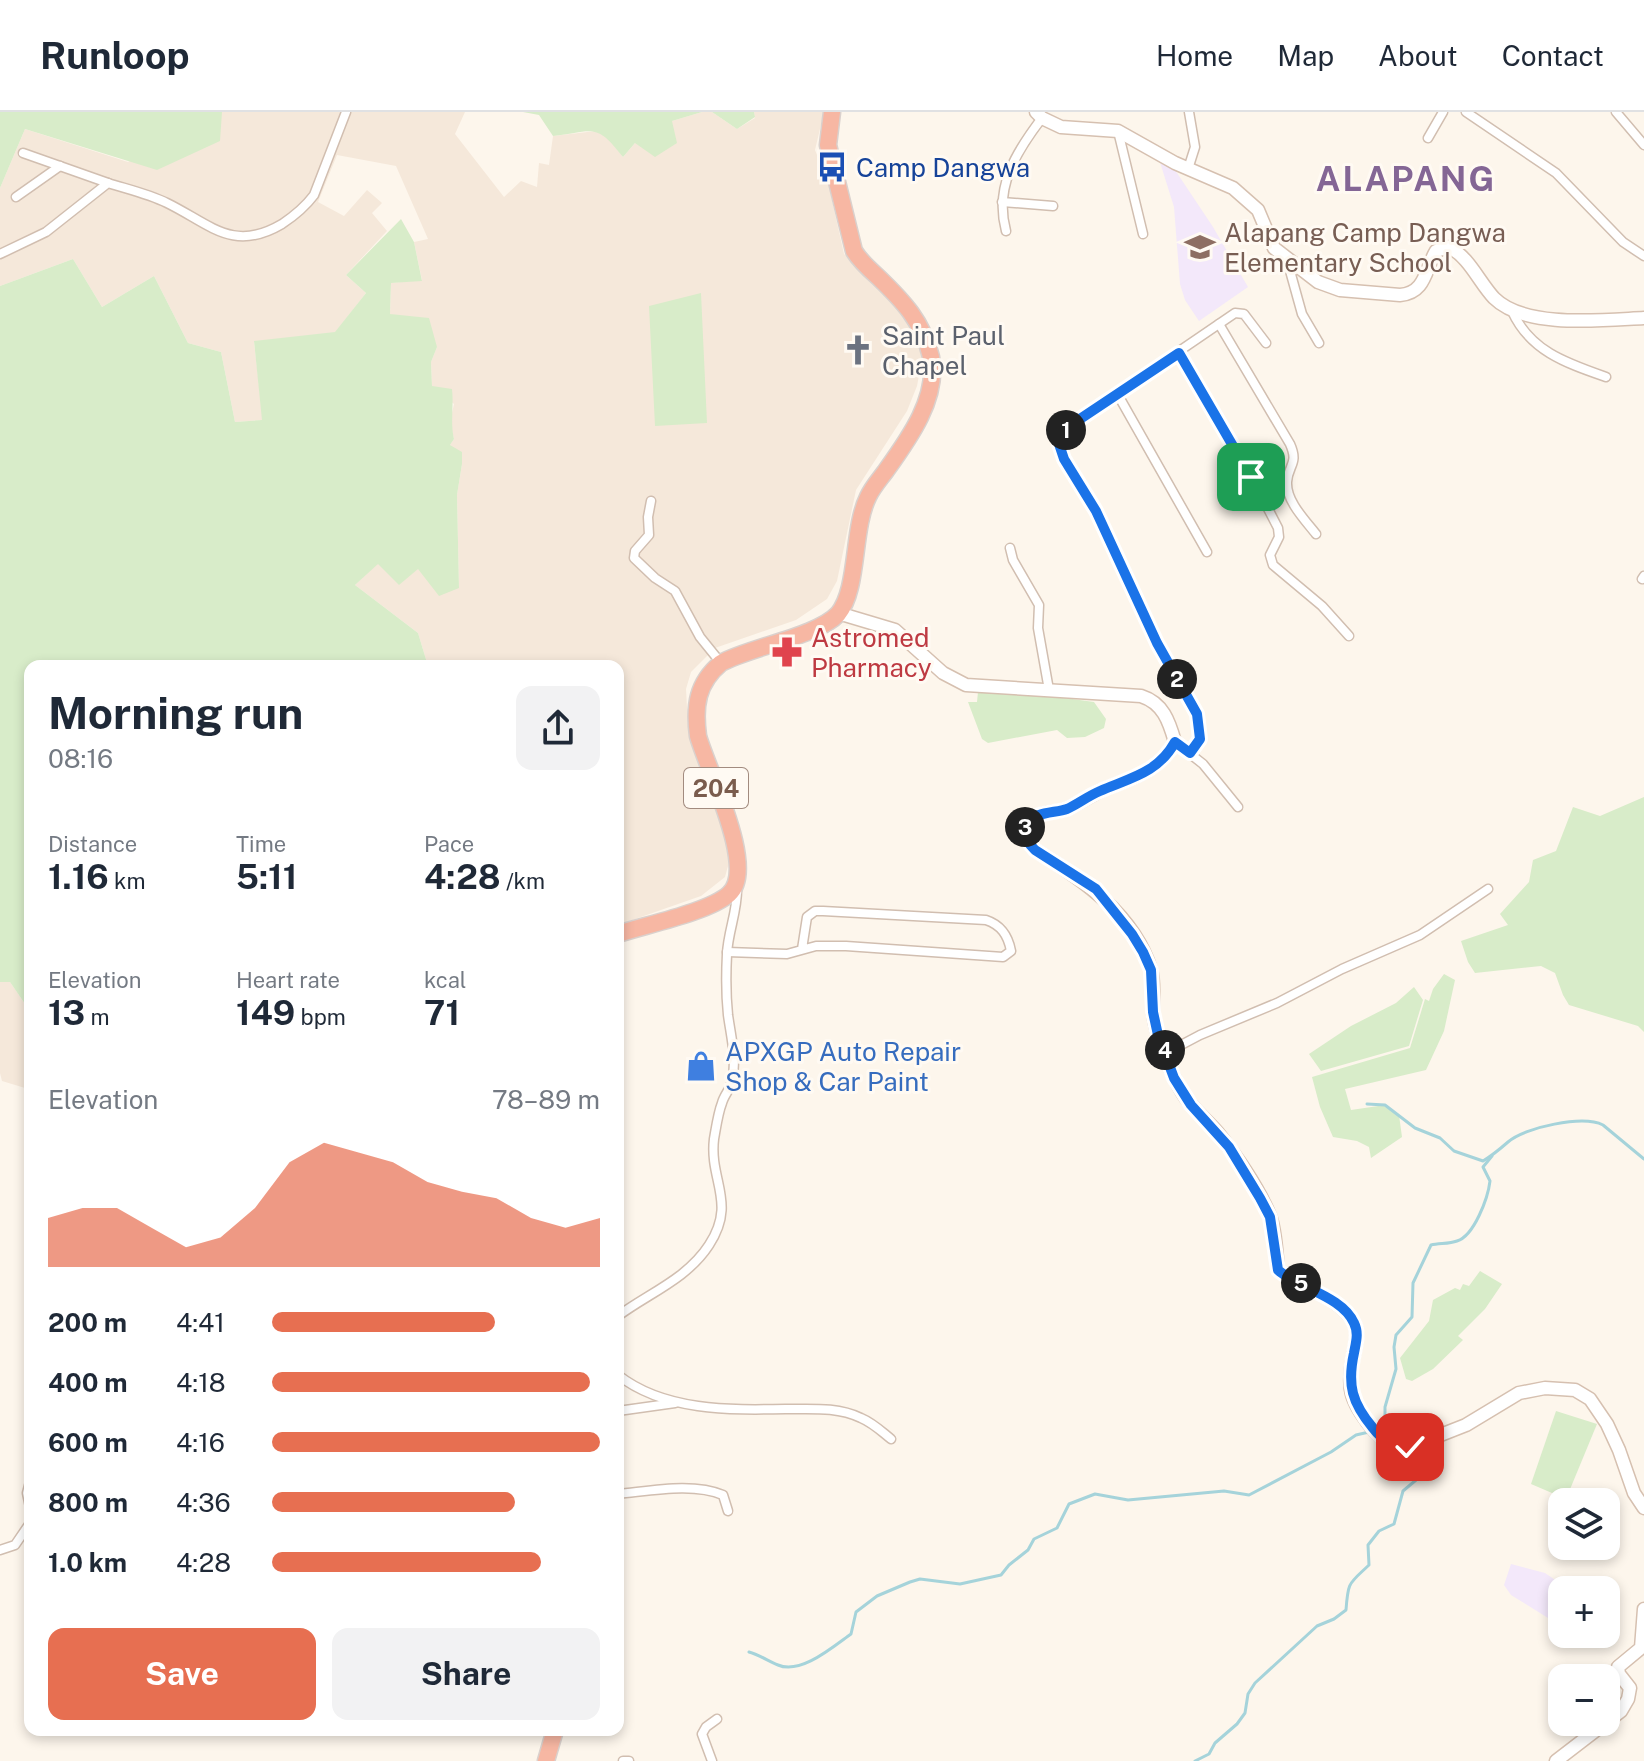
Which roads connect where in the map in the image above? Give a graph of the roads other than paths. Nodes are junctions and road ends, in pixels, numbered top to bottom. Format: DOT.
graph roads {
  1 [pos="346,112"];
  2 [pos="832,112"];
  3 [pos="1189,112"];
  4 [pos="1443,112"];
  5 [pos="1466,112"];
  6 [pos="1616,112"];
  7 [pos="1039,115"];
  8 [pos="1118,131"];
  9 [pos="1428,138"];
  10 [pos="1644,145"];
  11 [pos="23,153"];
  12 [pos="60,166"];
  13 [pos="1188,169"];
  14 [pos="108,183"];
  15 [pos="16,197"];
  16 [pos="1002,202"];
  17 [pos="1053,206"];
  18 [pos="1006,231"];
  19 [pos="1143,234"];
  20 [pos="0,254"];
  21 [pos="1644,256"];
  22 [pos="1287,260"];
  23 [pos="1512,311"];
  24 [pos="1644,318"];
  25 [pos="1219,324"];
  26 [pos="1266,343"];
  27 [pos="1319,343"];
  28 [pos="1179,353"];
  29 [pos="1606,377"];
  30 [pos="1118,395"];
  31 [pos="651,501"];
  32 [pos="1316,534"];
  33 [pos="1010,548"];
  34 [pos="1207,552"];
  35 [pos="838,613"];
  36 [pos="1349,636"];
  37 [pos="721,663"];
  38 [pos="1049,690"];
  39 [pos="1175,742"];
  40 [pos="1190,753"];
  41 [pos="1238,807"];
  42 [pos="737,882"];
  43 [pos="1488,889"];
  44 [pos="624,932"];
  45 [pos="802,949"];
  46 [pos="727,952"];
  47 [pos="1166,1053"];
  48 [pos="624,1312"];
  49 [pos="624,1379"];
  50 [pos="650,1394"];
  51 [pos="680,1402"];
  52 [pos="661,1405"];
  53 [pos="624,1410"];
  54 [pos="891,1439"];
  55 [pos="624,1494"];
  56 [pos="1644,1508"];
  57 [pos="728,1511"];
  58 [pos="24,1532"];
  59 [pos="0,1550"];
  60 [pos="1644,1609"];
  61 [pos="717,1719"];
  62 [pos="553,1736"];
  63 [pos="546,1761"];
  64 [pos="712,1761"];
  65 [pos="1556,1761"];
  1 -- 14 [label="street"];
  2 -- 35 [label="highway"];
  3 -- 13 [label="street"];
  4 -- 9 [label="street"];
  5 -- 21 [label="street"];
  6 -- 10 [label="street"];
  7 -- 8 [label="street"];
  7 -- 16 [label="street"];
  8 -- 13 [label="street"];
  8 -- 19 [label="street"];
  11 -- 12 [label="street"];
  12 -- 14 [label="street"];
  12 -- 15 [label="street"];
  13 -- 22 [label="street"];
  14 -- 20 [label="street"];
  16 -- 17 [label="street"];
  16 -- 18 [label="street"];
  22 -- 23 [label="street"];
  22 -- 27 [label="street"];
  23 -- 24 [label="street"];
  23 -- 29 [label="street"];
  25 -- 26 [label="street"];
  25 -- 28 [label="street"];
  25 -- 32 [label="street"];
  28 -- 30 [label="street"];
  28 -- 36 [label="street"];
  30 -- 34 [label="street"];
  30 -- 40 [label="street"];
  31 -- 37 [label="street"];
  33 -- 38 [label="street"];
  35 -- 37 [label="highway"];
  35 -- 38 [label="street"];
  37 -- 42 [label="highway, 204"];
  38 -- 39 [label="street"];
  39 -- 40 [label="street"];
  39 -- 47 [label="street"];
  40 -- 41 [label="street"];
  42 -- 44 [label="highway"];
  42 -- 46 [label="street"];
  43 -- 47 [label="street"];
  45 -- 45 [label="street"];
  45 -- 46 [label="street"];
  46 -- 48 [label="street"];
  47 -- 56 [label="street"];
  49 -- 50 [label="street"];
  50 -- 51 [label="street"];
  50 -- 52 [label="street"];
  51 -- 52 [label="street"];
  51 -- 54 [label="street"];
  52 -- 53 [label="street"];
  55 -- 57 [label="street"];
  58 -- 59 [label="street"];
  60 -- 65 [label="street"];
  61 -- 64 [label="street"];
  62 -- 63 [label="highway"];
}
